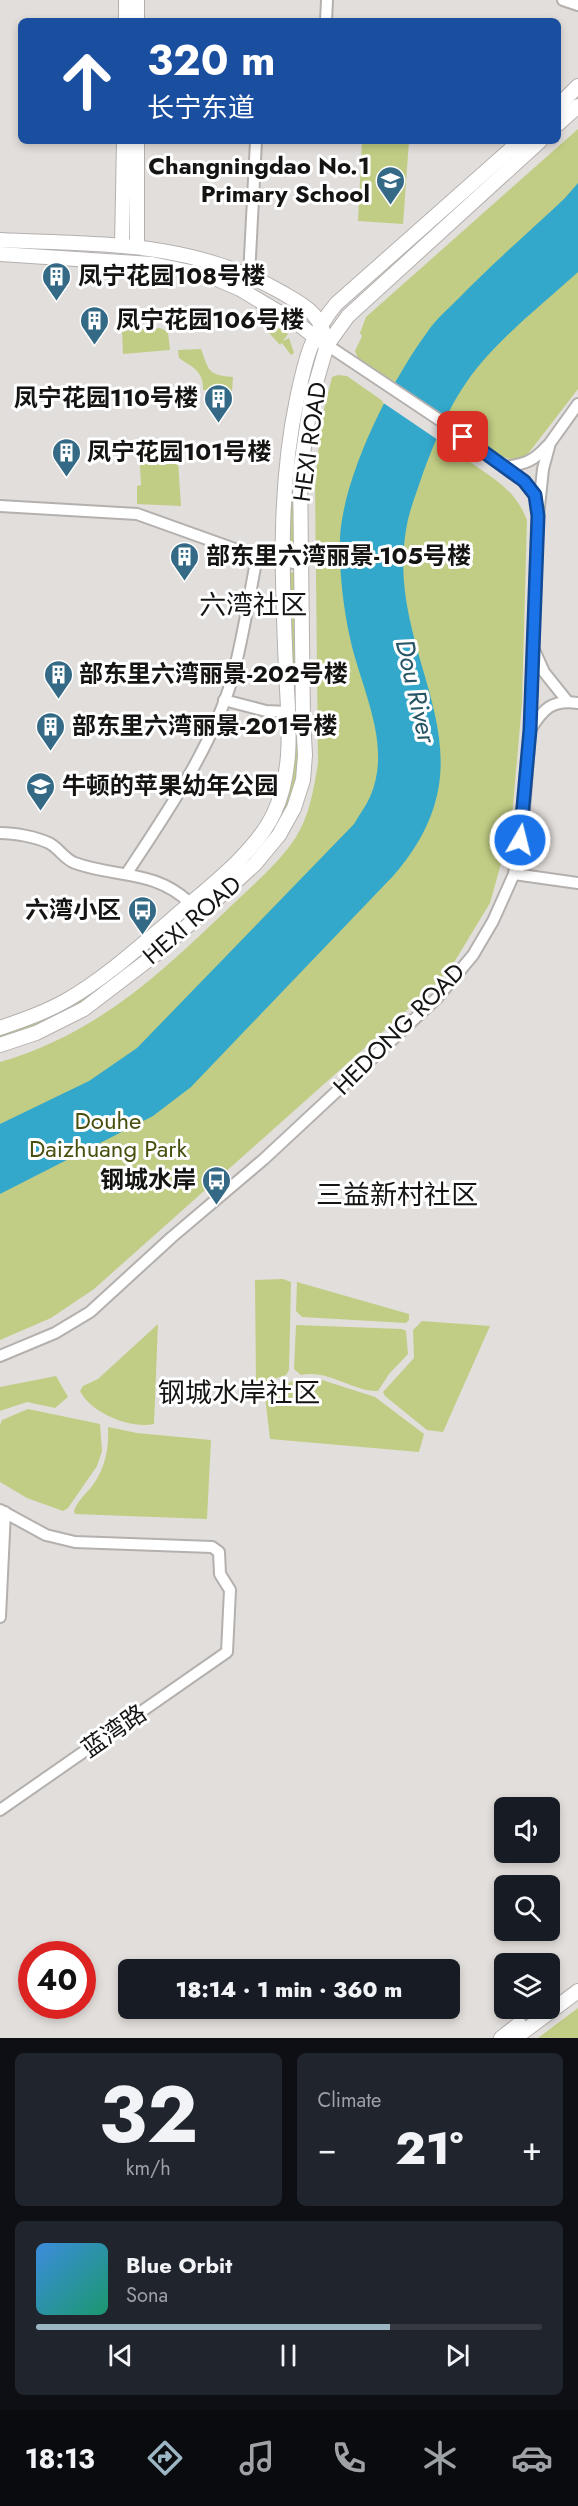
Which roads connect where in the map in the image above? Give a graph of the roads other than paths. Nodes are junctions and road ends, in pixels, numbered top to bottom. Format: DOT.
graph roads {
  1 [pos="126,0"];
  2 [pos="136,0"];
  3 [pos="327,0"];
  4 [pos="563,0"];
  5 [pos="578,5"];
  6 [pos="126,18"];
  7 [pos="137,18"];
  8 [pos="326,18"];
  9 [pos="578,86"];
  10 [pos="561,103"];
  11 [pos="578,106"];
  12 [pos="561,121"];
  13 [pos="124,144"];
  14 [pos="137,144"];
  15 [pos="256,144"];
  16 [pos="517,144"];
  17 [pos="537,144"];
  18 [pos="0,240"];
  19 [pos="122,246"];
  20 [pos="137,247"];
  21 [pos="0,255"];
  22 [pos="249,276"];
  23 [pos="320,322"];
  24 [pos="313,337"];
  25 [pos="327,345"];
  26 [pos="578,404"];
  27 [pos="550,443"];
  28 [pos="505,467"];
  29 [pos="0,507"];
  30 [pos="538,516"];
  31 [pos="257,557"];
  32 [pos="281,560"];
  33 [pos="301,565"];
  34 [pos="533,649"];
  35 [pos="224,700"];
  36 [pos="573,702"];
  37 [pos="288,712"];
  38 [pos="530,730"];
  39 [pos="0,833"];
  40 [pos="127,873"];
  41 [pos="514,874"];
  42 [pos="578,883"];
  43 [pos="190,903"];
  44 [pos="202,912"];
  45 [pos="0,1028"];
  46 [pos="0,1046"];
  47 [pos="0,1356"];
  48 [pos="2,1511"];
  49 [pos="0,1617"];
  50 [pos="0,1810"];
  51 [pos="578,1980"];
  52 [pos="578,1991"];
  53 [pos="560,1994"];
  54 [pos="526,2019"];
  55 [pos="501,2038"];
  56 [pos="515,2038"];
  1 -- 6 [label="main road"];
  2 -- 7 [label="main road"];
  3 -- 8 [label="street"];
  4 -- 5 [label="street"];
  9 -- 10 [label="main road"];
  11 -- 12 [label="main road"];
  13 -- 19 [label="main road"];
  14 -- 20 [label="main road"];
  15 -- 22 [label="street"];
  16 -- 23 [label="main road, HEXI ROAD"];
  17 -- 25 [label="main road, HEXI ROAD"];
  18 -- 19 [label="main road"];
  19 -- 20 [label="main road"];
  20 -- 22 [label="main road"];
  21 -- 24 [label="main road"];
  22 -- 23 [label="main road"];
  23 -- 24 [label="main road, HEXI ROAD"];
  23 -- 25 [label="main road"];
  24 -- 25 [label="main road"];
  24 -- 32 [label="main road, HEXI ROAD"];
  25 -- 28 [label="street, HEDONG ROAD"];
  25 -- 33 [label="main road, HEXI ROAD"];
  26 -- 27 [label="street, HEDONG ROAD"];
  27 -- 28 [label="street"];
  27 -- 30 [label="street, HEDONG ROAD"];
  28 -- 30 [label="street, HEDONG ROAD"];
  29 -- 31 [label="street"];
  30 -- 34 [label="street, HEDONG ROAD"];
  31 -- 32 [label="street"];
  31 -- 35 [label="street"];
  32 -- 33 [label="street"];
  32 -- 37 [label="main road, HEXI ROAD"];
  33 -- 44 [label="main road, HEXI ROAD"];
  34 -- 36 [label="street"];
  34 -- 38 [label="street, HEDONG ROAD"];
  35 -- 37 [label="street"];
  35 -- 40 [label="street"];
  36 -- 38 [label="street"];
  37 -- 43 [label="main road, HEXI ROAD"];
  38 -- 41 [label="street, HEDONG ROAD"];
  39 -- 40 [label="street"];
  40 -- 43 [label="street"];
  41 -- 42 [label="street"];
  41 -- 47 [label="street, HEDONG ROAD"];
  43 -- 44 [label="main road"];
  43 -- 45 [label="main road, HEXI ROAD"];
  44 -- 46 [label="main road, HEXI ROAD"];
  48 -- 49 [label="street"];
  48 -- 50 [label="street, 蓝湾路"];
  51 -- 53 [label="main road"];
  52 -- 56 [label="main road"];
  54 -- 55 [label="main road"];
}
